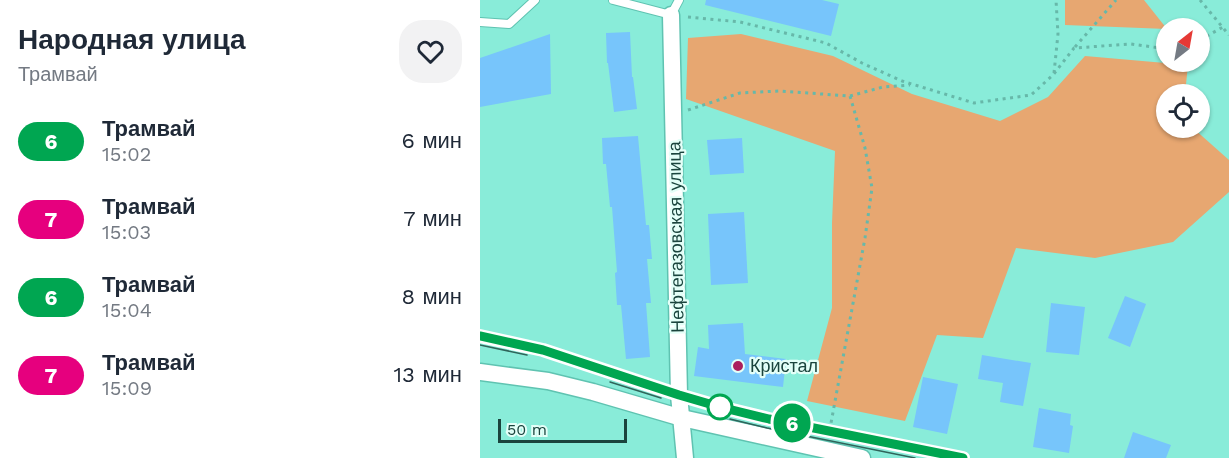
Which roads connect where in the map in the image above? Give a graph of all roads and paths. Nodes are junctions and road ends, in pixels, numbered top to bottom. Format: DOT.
graph roads {
  1 [pos="535,0"];
  2 [pos="613,0"];
  3 [pos="679,0"];
  4 [pos="1056,0"];
  5 [pos="1116,0"];
  6 [pos="1200,0"];
  7 [pos="671,15"];
  8 [pos="480,22"];
  9 [pos="1223,27"];
  10 [pos="1210,34"];
  11 [pos="1229,35"];
  12 [pos="1156,47"];
  13 [pos="1074,48"];
  14 [pos="1053,75"];
  15 [pos="915,85"];
  16 [pos="850,96"];
  17 [pos="673,115"];
  18 [pos="480,372"];
  19 [pos="682,418"];
  20 [pos="826,451"];
  21 [pos="685,458"];
  22 [pos="862,458"];
  1 -- 8 [label="lane"];
  2 -- 7 [label="lane"];
  3 -- 7 [label="lane"];
  4 -- 14 [label="path"];
  5 -- 13 [label="path"];
  6 -- 9 [label="path"];
  7 -- 15 [label="path"];
  7 -- 17 [label="street, Нефтегазовская улица"];
  9 -- 10 [label="path"];
  9 -- 11 [label="path"];
  12 -- 13 [label="path"];
  13 -- 14 [label="path"];
  14 -- 15 [label="path"];
  15 -- 16 [label="path"];
  16 -- 17 [label="path"];
  16 -- 20 [label="path"];
  17 -- 19 [label="street, Нефтегазовская улица"];
  18 -- 19 [label="street"];
  19 -- 20 [label="street"];
  19 -- 21 [label="street, Нефтегазовская улица"];
  20 -- 22 [label="street"];
}
